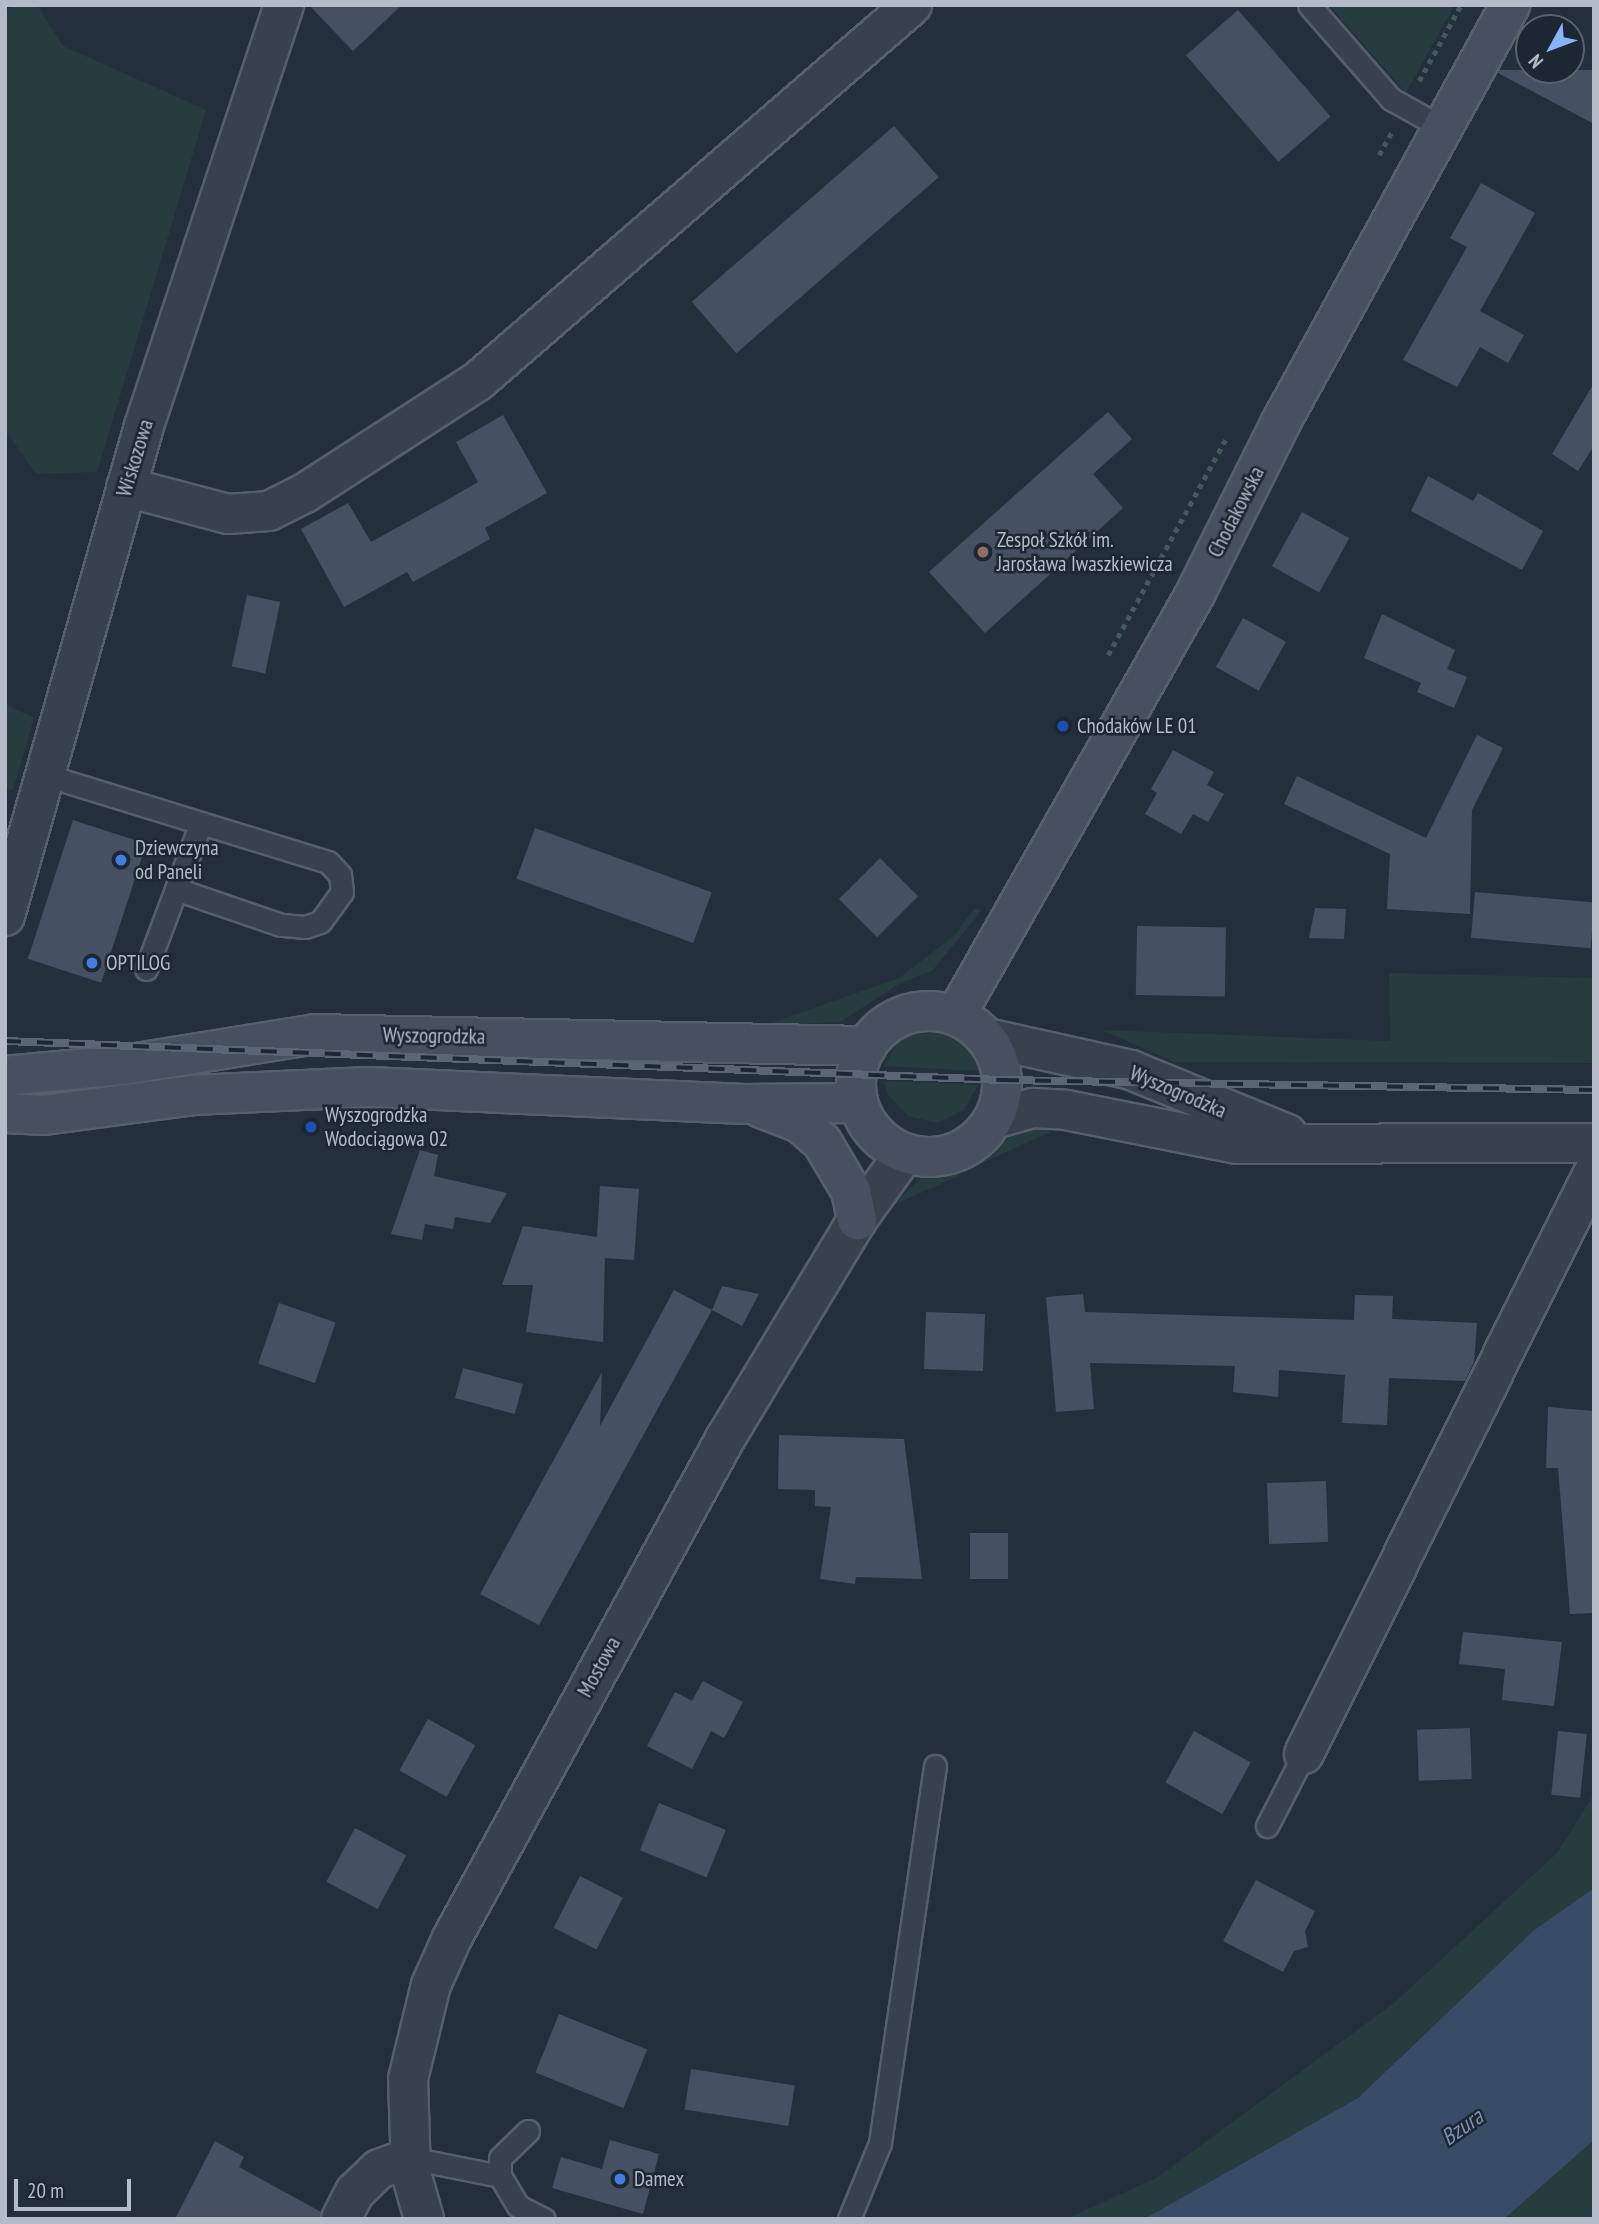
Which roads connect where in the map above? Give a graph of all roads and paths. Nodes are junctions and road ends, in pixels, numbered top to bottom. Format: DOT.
graph roads {
  1 [pos="284,5"];
  2 [pos="912,5"];
  3 [pos="1309,5"];
  4 [pos="1510,5"];
  5 [pos="1443,128"];
  6 [pos="126,486"];
  7 [pos="45,775"];
  8 [pos="201,823"];
  9 [pos="176,889"];
  10 [pos="5,916"];
  11 [pos="146,969"];
  12 [pos="956,1015"];
  13 [pos="987,1038"];
  14 [pos="867,1046"];
  15 [pos="5,1076"];
  16 [pos="858,1102"];
  17 [pos="746,1104"];
  18 [pos="5,1113"];
  19 [pos="994,1119"];
  20 [pos="1594,1143"];
  21 [pos="1326,1146"];
  22 [pos="905,1153"];
  23 [pos="1594,1171"];
  24 [pos="857,1220"];
  25 [pos="1304,1754"];
  26 [pos="934,1766"];
  27 [pos="1267,1826"];
  28 [pos="528,2131"];
  29 [pos="410,2158"];
  30 [pos="500,2176"];
  31 [pos="341,2219"];
  32 [pos="424,2219"];
  33 [pos="544,2219"];
  34 [pos="849,2219"];
  1 -- 6 [label="street, Wiskozowa"];
  2 -- 6 [label="street"];
  3 -- 5 [label="lane"];
  4 -- 5 [label="main road, Chodakowska"];
  5 -- 12 [label="main road, Chodakowska"];
  6 -- 7 [label="street, Wiskozowa"];
  7 -- 8 [label="lane"];
  7 -- 10 [label="street, Wiskozowa"];
  8 -- 9 [label="lane"];
  8 -- 9 [label="lane"];
  9 -- 11 [label="lane"];
  12 -- 13 [label="main road"];
  12 -- 14 [label="main road"];
  13 -- 19 [label="main road"];
  13 -- 21 [label="street, Wyszogrodzka"];
  14 -- 15 [label="main road, Wyszogrodzka"];
  14 -- 16 [label="main road"];
  16 -- 17 [label="main road"];
  16 -- 22 [label="main road"];
  17 -- 18 [label="main road"];
  17 -- 24 [label="main road"];
  19 -- 21 [label="street, Wyszogrodzka"];
  19 -- 22 [label="main road"];
  20 -- 21 [label="street, Wyszogrodzka"];
  22 -- 24 [label="street, Mostowa"];
  23 -- 25 [label="street"];
  24 -- 29 [label="street, Mostowa"];
  25 -- 27 [label="lane"];
  26 -- 34 [label="lane"];
  28 -- 30 [label="lane"];
  29 -- 30 [label="lane"];
  29 -- 31 [label="street"];
  29 -- 32 [label="street, Mostowa"];
  30 -- 33 [label="lane"];
}
